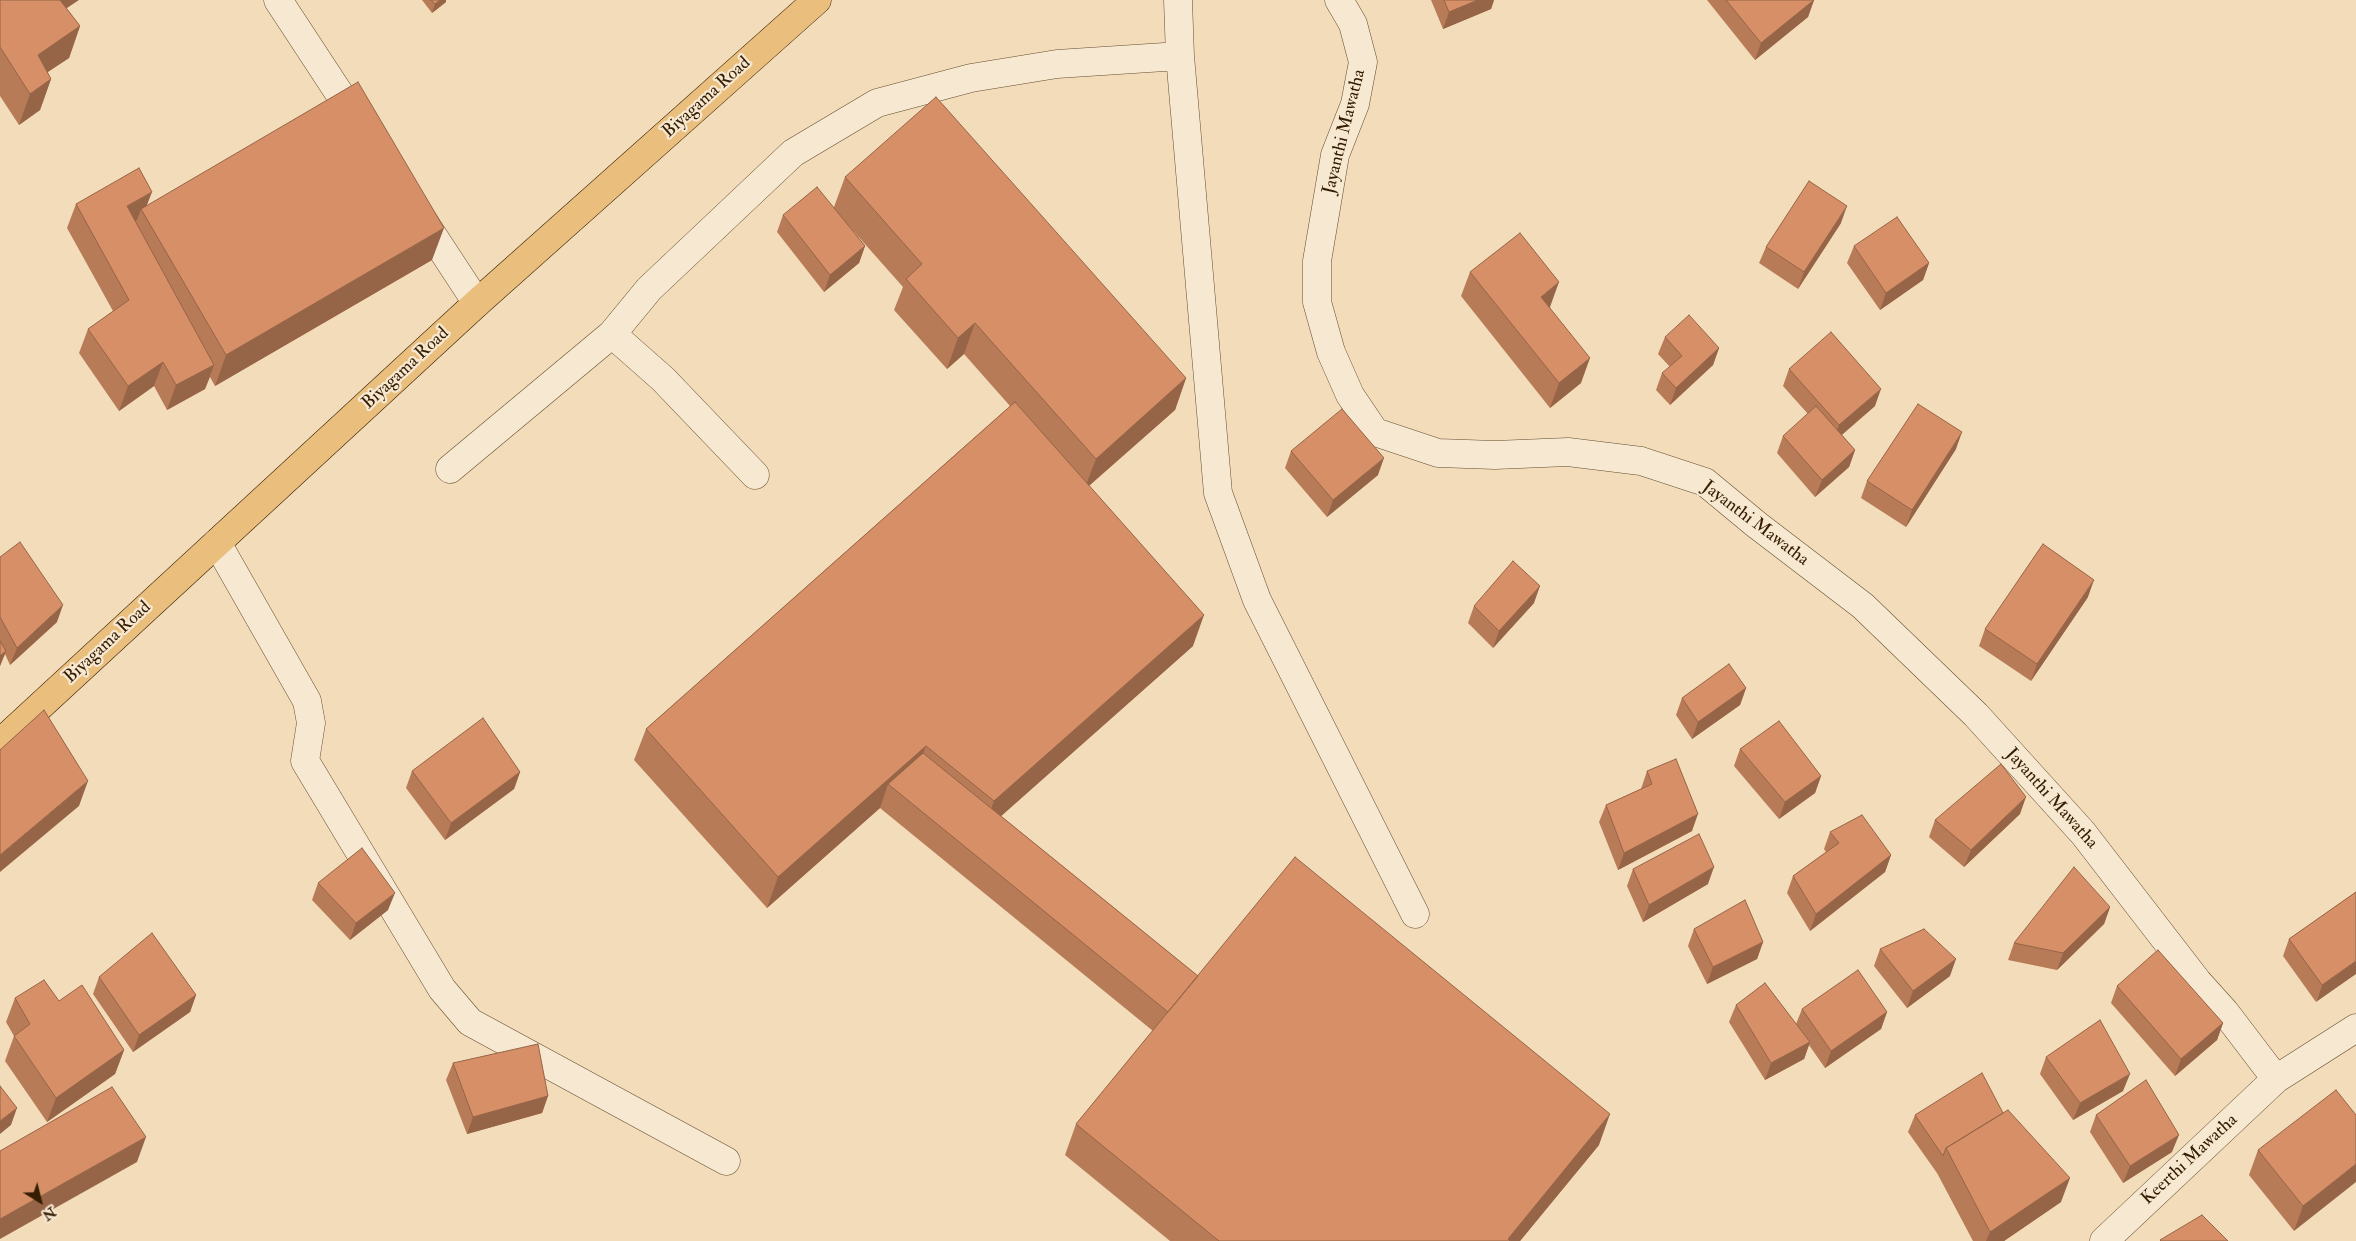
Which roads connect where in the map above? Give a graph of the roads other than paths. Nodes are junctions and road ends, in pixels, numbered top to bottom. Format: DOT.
graph roads {
  1 [pos="278,0"];
  2 [pos="818,0"];
  3 [pos="1178,0"];
  4 [pos="1339,0"];
  5 [pos="1180,56"];
  6 [pos="375,148"];
  7 [pos="402,189"];
  8 [pos="477,304"];
  9 [pos="612,334"];
  10 [pos="450,469"];
  11 [pos="755,475"];
  12 [pos="217,543"];
  13 [pos="0,743"];
  14 [pos="1415,914"];
  15 [pos="2356,1028"];
  16 [pos="2276,1079"];
  17 [pos="726,1161"];
  18 [pos="2104,1241"];
  1 -- 6 [label="street"];
  2 -- 8 [label="main road, Biyagama Road"];
  3 -- 5 [label="street"];
  4 -- 16 [label="street, Jayanthi Mawatha"];
  5 -- 9 [label="street"];
  5 -- 14 [label="street"];
  7 -- 8 [label="street"];
  8 -- 12 [label="main road, Biyagama Road"];
  9 -- 10 [label="street"];
  9 -- 11 [label="street"];
  12 -- 13 [label="main road, Biyagama Road"];
  12 -- 17 [label="street"];
  15 -- 16 [label="street"];
  16 -- 18 [label="street, Keerthi Mawatha"];
}
